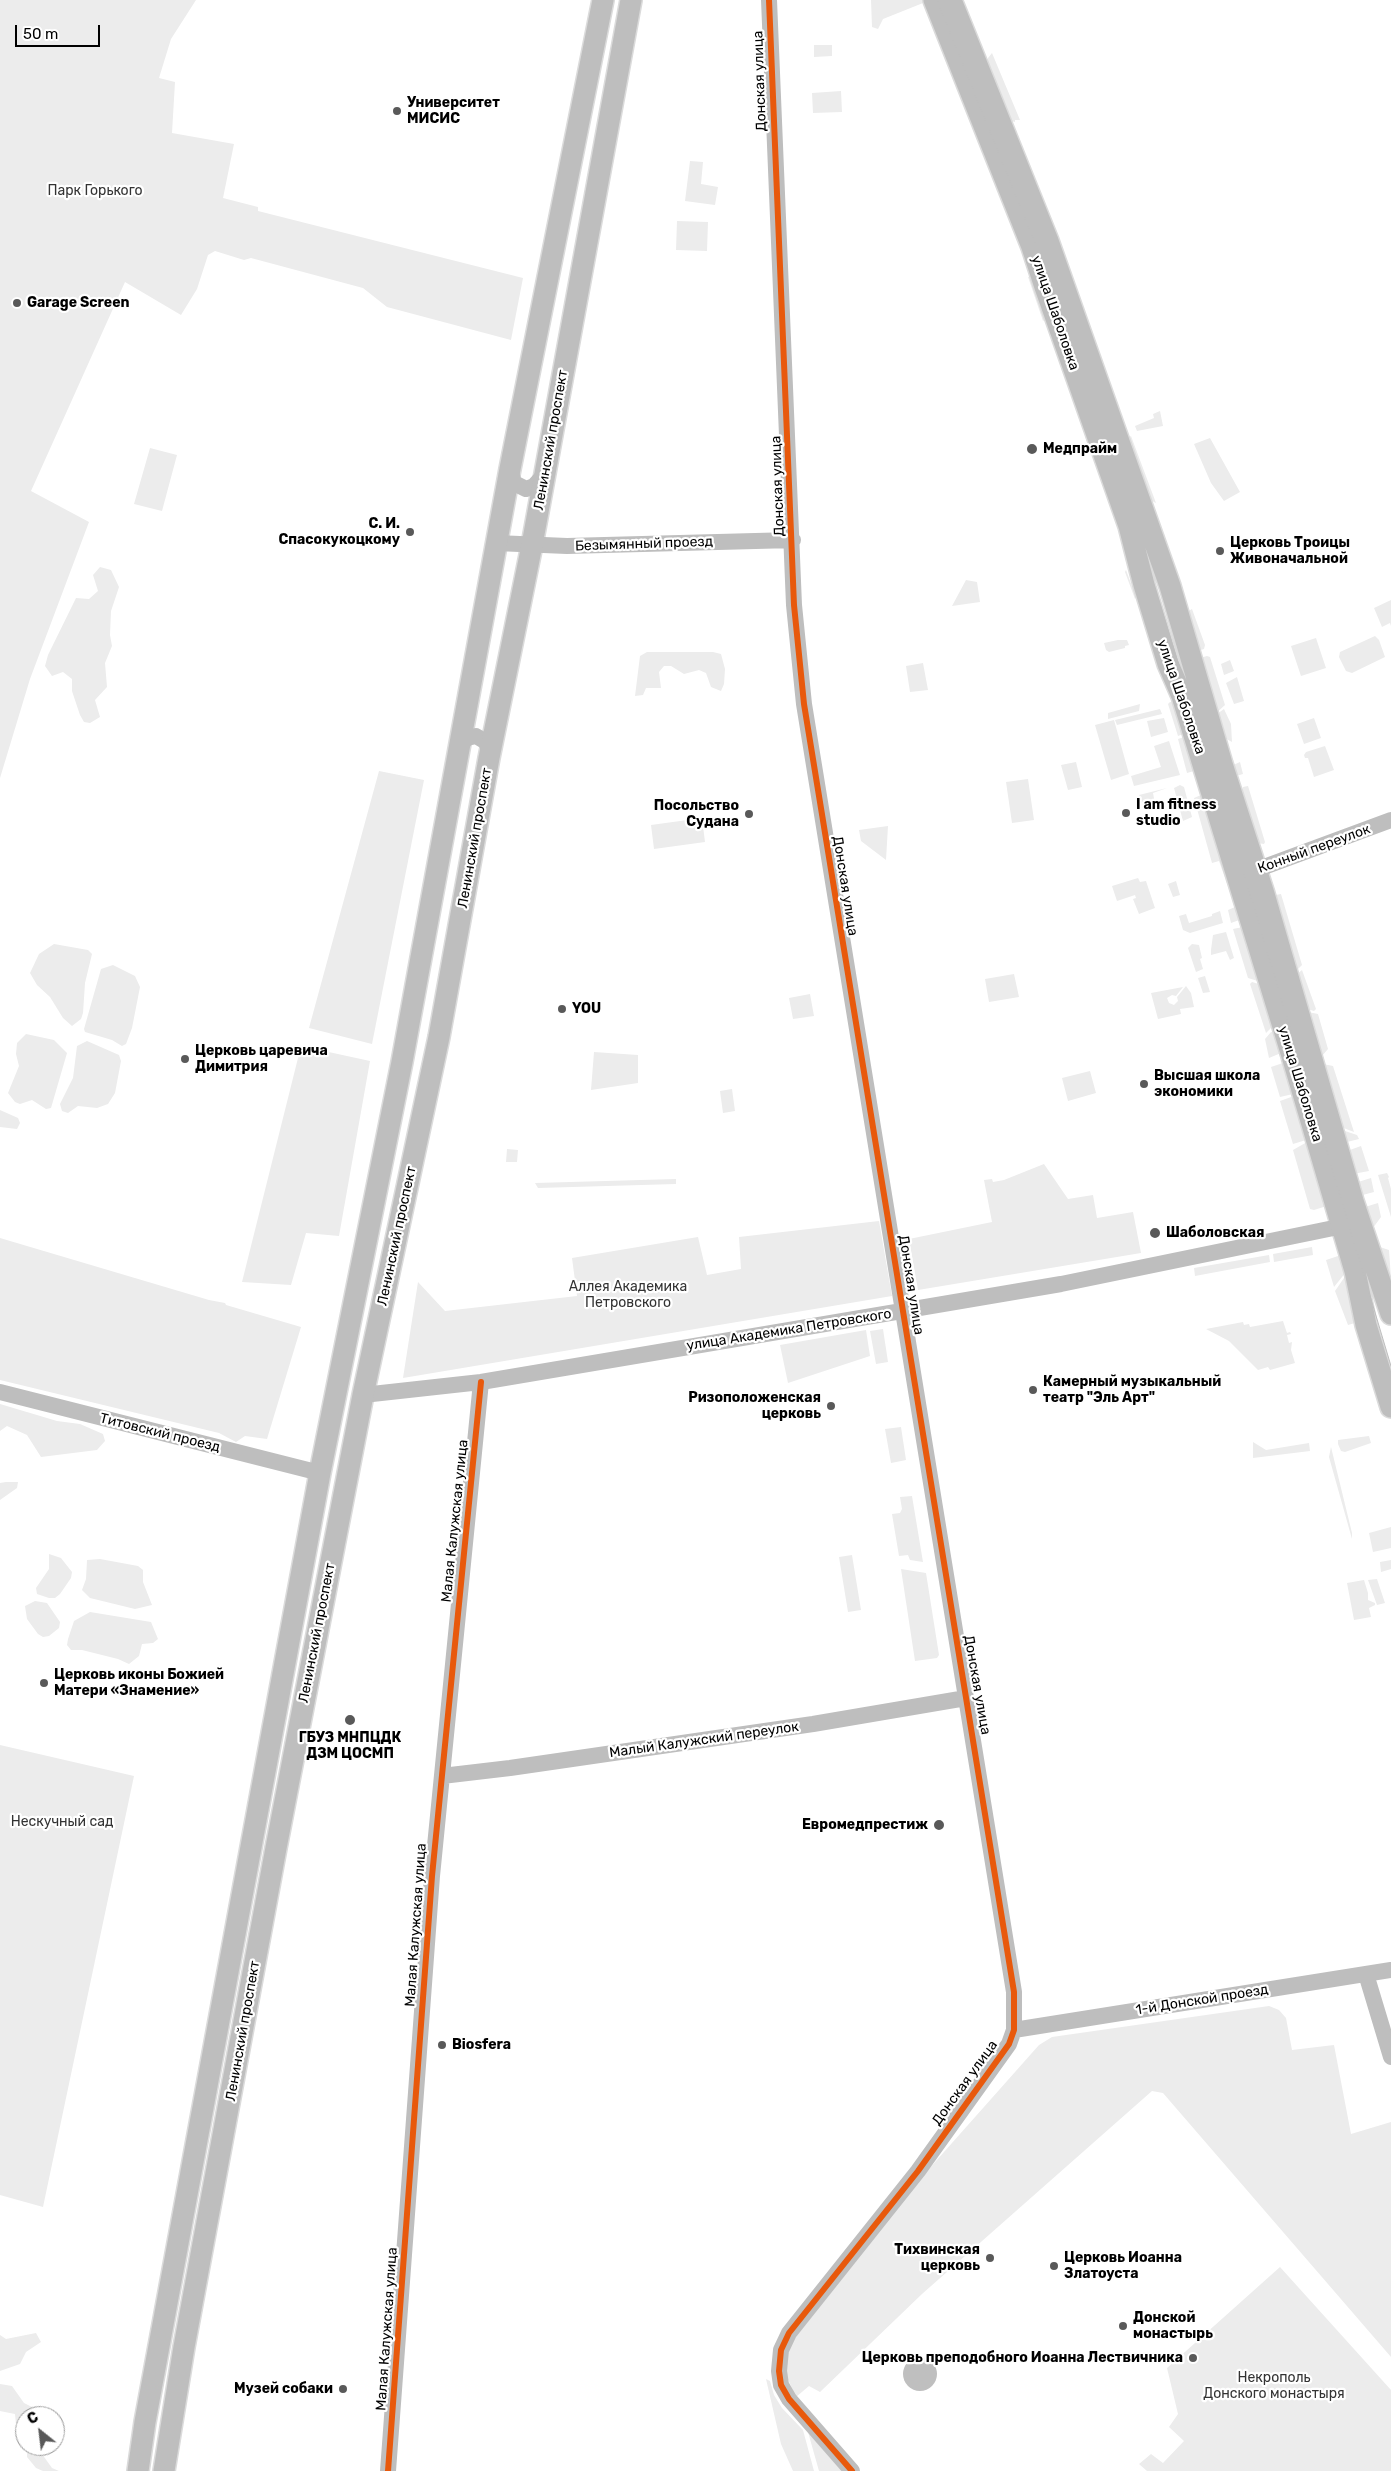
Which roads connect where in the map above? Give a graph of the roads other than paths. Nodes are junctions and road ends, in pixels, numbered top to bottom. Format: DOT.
graph roads {
  1 [pos="604,0"];
  2 [pos="631,0"];
  3 [pos="769,0"];
  4 [pos="934,0"];
  5 [pos="951,0"];
  6 [pos="510,469"];
  7 [pos="545,474"];
  8 [pos="792,540"];
  9 [pos="496,543"];
  10 [pos="532,545"];
  11 [pos="458,748"];
  12 [pos="491,754"];
  13 [pos="1391,820"];
  14 [pos="1256,870"];
  15 [pos="1352,1225"];
  16 [pos="903,1311"];
  17 [pos="1391,1314"];
  18 [pos="481,1382"];
  19 [pos="0,1392"];
  20 [pos="363,1395"];
  21 [pos="1391,1407"];
  22 [pos="320,1473"];
  23 [pos="966,1698"];
  24 [pos="442,1776"];
  25 [pos="1391,1970"];
  26 [pos="1366,1974"];
  27 [pos="1014,2030"];
  28 [pos="1391,2057"];
  29 [pos="138,2471"];
  30 [pos="164,2471"];
  31 [pos="388,2471"];
  32 [pos="852,2471"];
  1 -- 6 [label="main road, Ленинский проспект"];
  2 -- 7 [label="main road, Ленинский проспект"];
  3 -- 8 [label="street, Донская улица"];
  4 -- 14 [label="main road, улица Шаболовка"];
  5 -- 14 [label="main road, улица Шаболовка"];
  6 -- 7 [label="street"];
  6 -- 9 [label="main road, Ленинский проспект"];
  7 -- 10 [label="main road, Ленинский проспект"];
  8 -- 10 [label="street, Безымянный проезд"];
  8 -- 16 [label="street, Донская улица"];
  9 -- 10 [label="street, Безымянный проезд"];
  9 -- 11 [label="main road, Ленинский проспект"];
  10 -- 12 [label="main road, Ленинский проспект"];
  11 -- 12 [label="street"];
  11 -- 22 [label="main road, Ленинский проспект"];
  12 -- 20 [label="main road, Ленинский проспект"];
  13 -- 14 [label="street, Конный переулок"];
  14 -- 15 [label="main road, улица Шаболовка"];
  14 -- 15 [label="main road, улица Шаболовка"];
  15 -- 16 [label="street, улица Академика Петровского"];
  15 -- 17 [label="main road, улица Шаболовка"];
  15 -- 21 [label="main road, улица Шаболовка"];
  16 -- 18 [label="street, улица Академика Петровского"];
  16 -- 23 [label="street, Донская улица"];
  18 -- 20 [label="street, улица Академика Петровского"];
  18 -- 24 [label="street, Малая Калужская улица"];
  19 -- 22 [label="street, Титовский проезд"];
  20 -- 30 [label="main road, Ленинский проспект"];
  22 -- 29 [label="main road, Ленинский проспект"];
  23 -- 24 [label="street, Малый Калужский переулок"];
  23 -- 27 [label="street, Донская улица"];
  24 -- 31 [label="street, Малая Калужская улица"];
  25 -- 26 [label="street, 1-й Донской проезд"];
  26 -- 27 [label="street, 1-й Донской проезд"];
  26 -- 28 [label="street"];
  27 -- 32 [label="street, Донская улица"];
}
